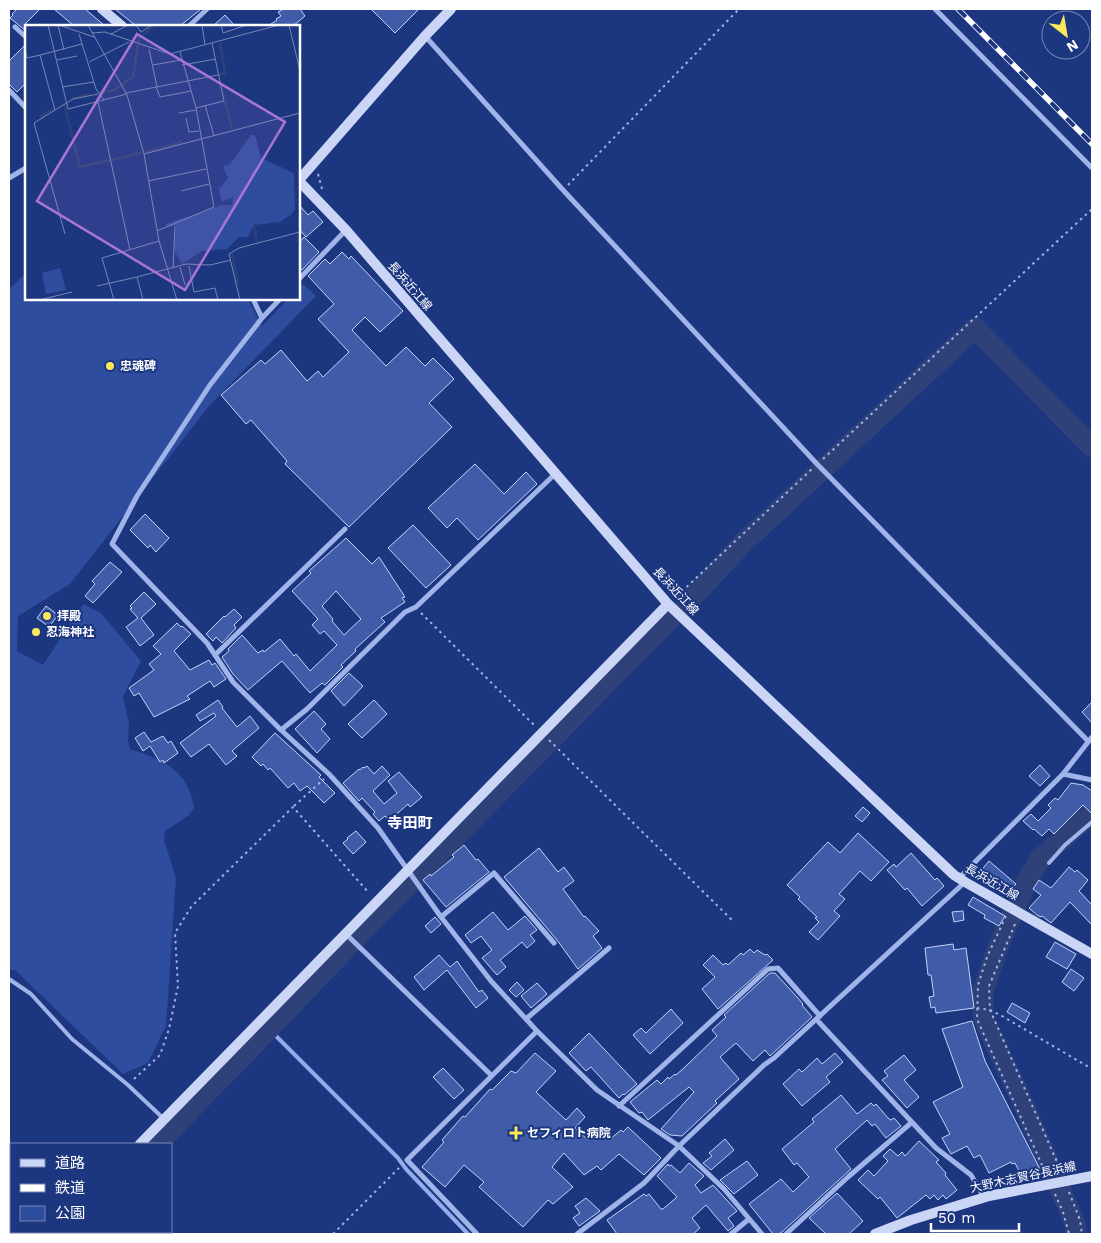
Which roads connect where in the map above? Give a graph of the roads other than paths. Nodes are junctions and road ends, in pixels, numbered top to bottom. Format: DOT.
graph roads {
  1 [pos="102,9"];
  2 [pos="207,9"];
  3 [pos="451,9"];
  4 [pos="935,9"];
  5 [pos="121,25"];
  6 [pos="190,25"];
  7 [pos="15,27"];
  8 [pos="25,36"];
  9 [pos="425,36"];
  10 [pos="9,90"];
  11 [pos="25,107"];
  12 [pos="1092,168"];
  13 [pos="25,169"];
  14 [pos="9,178"];
  15 [pos="300,180"];
  16 [pos="300,182"];
  17 [pos="346,230"];
  18 [pos="300,278"];
  19 [pos="253,300"];
  20 [pos="279,300"];
  21 [pos="262,318"];
  22 [pos="555,474"];
  23 [pos="345,529"];
  24 [pos="672,598"];
  25 [pos="215,655"];
  26 [pos="281,730"];
  27 [pos="1090,739"];
  28 [pos="1062,774"];
  29 [pos="1092,780"];
  30 [pos="1092,822"];
  31 [pos="1048,863"];
  32 [pos="409,873"];
  33 [pos="962,880"];
  34 [pos="441,917"];
  35 [pos="351,939"];
  36 [pos="554,943"];
  37 [pos="609,948"];
  38 [pos="1092,954"];
  39 [pos="9,979"];
  40 [pos="818,1017"];
  41 [pos="526,1019"];
  42 [pos="537,1031"];
  43 [pos="491,1075"];
  44 [pos="618,1106"];
  45 [pos="164,1120"];
  46 [pos="911,1123"];
  47 [pos="141,1143"];
  48 [pos="679,1146"];
  49 [pos="1092,1176"];
  50 [pos="984,1197"];
  51 [pos="749,1219"];
  52 [pos="477,1234"];
  53 [pos="577,1234"];
  54 [pos="731,1234"];
  55 [pos="762,1234"];
  56 [pos="786,1234"];
  57 [pos="875,1234"];
  1 -- 5 [label="main road"];
  2 -- 6 [label="street"];
  3 -- 9 [label="main road"];
  4 -- 12 [label="street"];
  7 -- 8 [label="street"];
  9 -- 15 [label="main road"];
  9 -- 27 [label="street"];
  10 -- 11 [label="street"];
  13 -- 14 [label="street"];
  16 -- 17 [label="main road, 長浜近江線"];
  17 -- 18 [label="street"];
  17 -- 22 [label="main road, 長浜近江線"];
  19 -- 21 [label="street"];
  20 -- 21 [label="street"];
  21 -- 25 [label="street"];
  22 -- 24 [label="main road, 長浜近江線"];
  22 -- 26 [label="street"];
  23 -- 25 [label="street"];
  24 -- 32 [label="main road"];
  24 -- 33 [label="main road, 長浜近江線"];
  25 -- 26 [label="street"];
  26 -- 32 [label="street"];
  27 -- 28 [label="street"];
  28 -- 29 [label="street"];
  28 -- 33 [label="street"];
  30 -- 31 [label="lane"];
  32 -- 34 [label="street"];
  32 -- 35 [label="main road"];
  33 -- 38 [label="main road, 長浜近江線"];
  33 -- 40 [label="street"];
  34 -- 36 [label="street"];
  34 -- 41 [label="street"];
  35 -- 43 [label="street"];
  35 -- 45 [label="main road"];
  37 -- 41 [label="street"];
  39 -- 45 [label="lane"];
  40 -- 44 [label="street"];
  40 -- 46 [label="street"];
  40 -- 48 [label="street"];
  41 -- 42 [label="street"];
  42 -- 43 [label="street"];
  42 -- 44 [label="street"];
  43 -- 52 [label="street"];
  44 -- 48 [label="street"];
  45 -- 47 [label="main road"];
  46 -- 50 [label="street"];
  46 -- 56 [label="street"];
  48 -- 51 [label="street"];
  48 -- 53 [label="street"];
  49 -- 50 [label="main road, 大野木志賀谷長浜線"];
  50 -- 57 [label="main road, 大野木志賀谷長浜線"];
  51 -- 54 [label="street"];
  51 -- 55 [label="street"];
}
